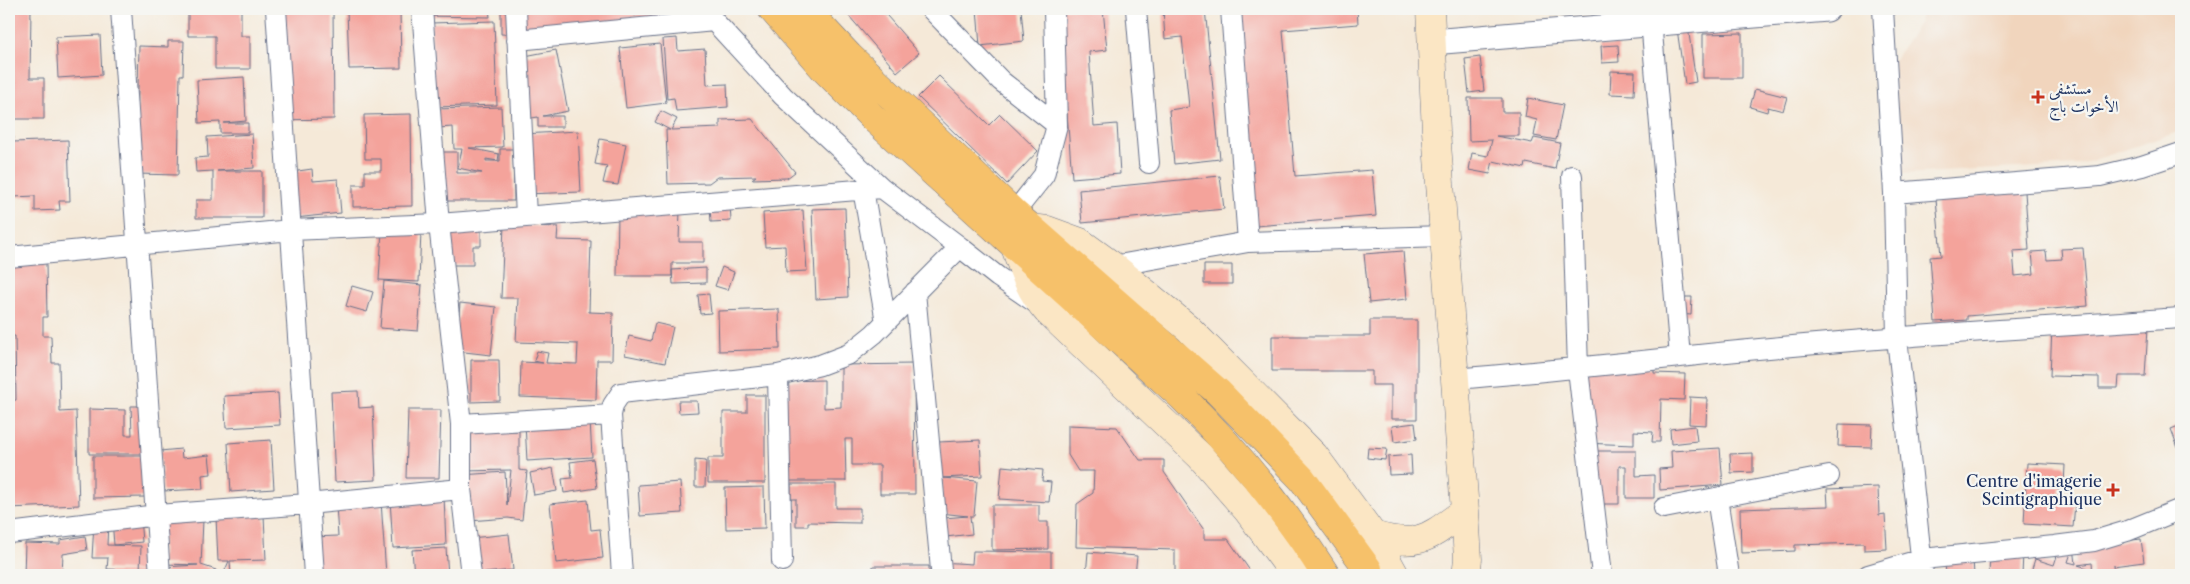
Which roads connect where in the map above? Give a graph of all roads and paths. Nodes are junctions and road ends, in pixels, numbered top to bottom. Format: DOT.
graph roads {
  1 [pos="121,9"];
  2 [pos="276,9"];
  3 [pos="422,9"];
  4 [pos="516,9"];
  5 [pos="772,9"];
  6 [pos="805,9"];
  7 [pos="931,9"];
  8 [pos="1054,9"];
  9 [pos="1136,9"];
  10 [pos="1231,9"];
  11 [pos="1430,9"];
  12 [pos="1827,9"];
  13 [pos="1883,9"];
  14 [pos="710,15"];
  15 [pos="1651,16"];
  16 [pos="517,40"];
  17 [pos="1432,42"];
  18 [pos="1056,125"];
  19 [pos="2181,152"];
  20 [pos="1149,163"];
  21 [pos="1572,176"];
  22 [pos="872,189"];
  23 [pos="1894,193"];
  24 [pos="526,216"];
  25 [pos="439,224"];
  26 [pos="1020,228"];
  27 [pos="291,230"];
  28 [pos="1444,236"];
  29 [pos="1248,242"];
  30 [pos="137,245"];
  31 [pos="960,247"];
  32 [pos="9,257"];
  33 [pos="1113,266"];
  34 [pos="915,292"];
  35 [pos="1047,311"];
  36 [pos="2181,318"];
  37 [pos="886,322"];
  38 [pos="1897,338"];
  39 [pos="1680,357"];
  40 [pos="1578,369"];
  41 [pos="778,375"];
  42 [pos="1454,380"];
  43 [pos="611,415"];
  44 [pos="461,424"];
  45 [pos="1829,476"];
  46 [pos="461,489"];
  47 [pos="1717,498"];
  48 [pos="308,504"];
  49 [pos="1664,508"];
  50 [pos="2181,508"];
  51 [pos="1465,511"];
  52 [pos="157,515"];
  53 [pos="9,533"];
  54 [pos="1373,535"];
  55 [pos="782,561"];
  56 [pos="1922,567"];
  57 [pos="1368,569"];
  58 [pos="941,570"];
  59 [pos="1466,571"];
  60 [pos="160,575"];
  61 [pos="314,575"];
  62 [pos="471,575"];
  63 [pos="622,575"];
  64 [pos="1295,575"];
  65 [pos="1326,575"];
  66 [pos="1395,575"];
  67 [pos="1602,575"];
  68 [pos="1729,575"];
  69 [pos="1868,575"];
  1 -- 30 [label="street"];
  2 -- 27 [label="street"];
  3 -- 25 [label="street"];
  4 -- 16 [label="street"];
  5 -- 26 [label="highway"];
  6 -- 26 [label="highway"];
  7 -- 18 [label="street"];
  8 -- 18 [label="street"];
  9 -- 20 [label="street"];
  10 -- 29 [label="street"];
  11 -- 17 [label="main road"];
  12 -- 15 [label="street"];
  13 -- 23 [label="street"];
  14 -- 16 [label="street"];
  14 -- 22 [label="street"];
  15 -- 17 [label="street"];
  15 -- 39 [label="street"];
  16 -- 24 [label="street"];
  17 -- 28 [label="main road"];
  18 -- 26 [label="street"];
  19 -- 23 [label="street"];
  21 -- 40 [label="street"];
  22 -- 24 [label="street"];
  22 -- 31 [label="street"];
  22 -- 37 [label="street"];
  23 -- 38 [label="street"];
  24 -- 25 [label="street"];
  25 -- 27 [label="street"];
  25 -- 44 [label="street"];
  26 -- 33 [label="main road"];
  26 -- 35 [label="main road"];
  26 -- 57 [label="highway"];
  26 -- 65 [label="highway"];
  27 -- 30 [label="street"];
  27 -- 48 [label="street"];
  28 -- 29 [label="street"];
  28 -- 42 [label="main road"];
  29 -- 33 [label="street"];
  30 -- 32 [label="street"];
  30 -- 52 [label="street"];
  31 -- 34 [label="street"];
  31 -- 35 [label="street"];
  33 -- 54 [label="main road"];
  34 -- 37 [label="street"];
  34 -- 58 [label="street"];
  35 -- 64 [label="main road"];
  36 -- 38 [label="street"];
  37 -- 41 [label="street"];
  38 -- 39 [label="street"];
  38 -- 56 [label="street"];
  39 -- 40 [label="street"];
  40 -- 42 [label="street"];
  40 -- 67 [label="street"];
  41 -- 43 [label="street"];
  41 -- 55 [label="street"];
  42 -- 51 [label="main road"];
  43 -- 44 [label="street"];
  43 -- 63 [label="street"];
  44 -- 46 [label="street"];
  45 -- 47 [label="street"];
  46 -- 48 [label="street"];
  46 -- 62 [label="street"];
  47 -- 49 [label="street"];
  47 -- 68 [label="street"];
  48 -- 52 [label="street"];
  48 -- 61 [label="street"];
  50 -- 56 [label="street"];
  51 -- 54 [label="main road"];
  51 -- 59 [label="main road"];
  52 -- 53 [label="street"];
  52 -- 60 [label="street"];
  54 -- 66 [label="main road"];
  56 -- 69 [label="street"];
}
